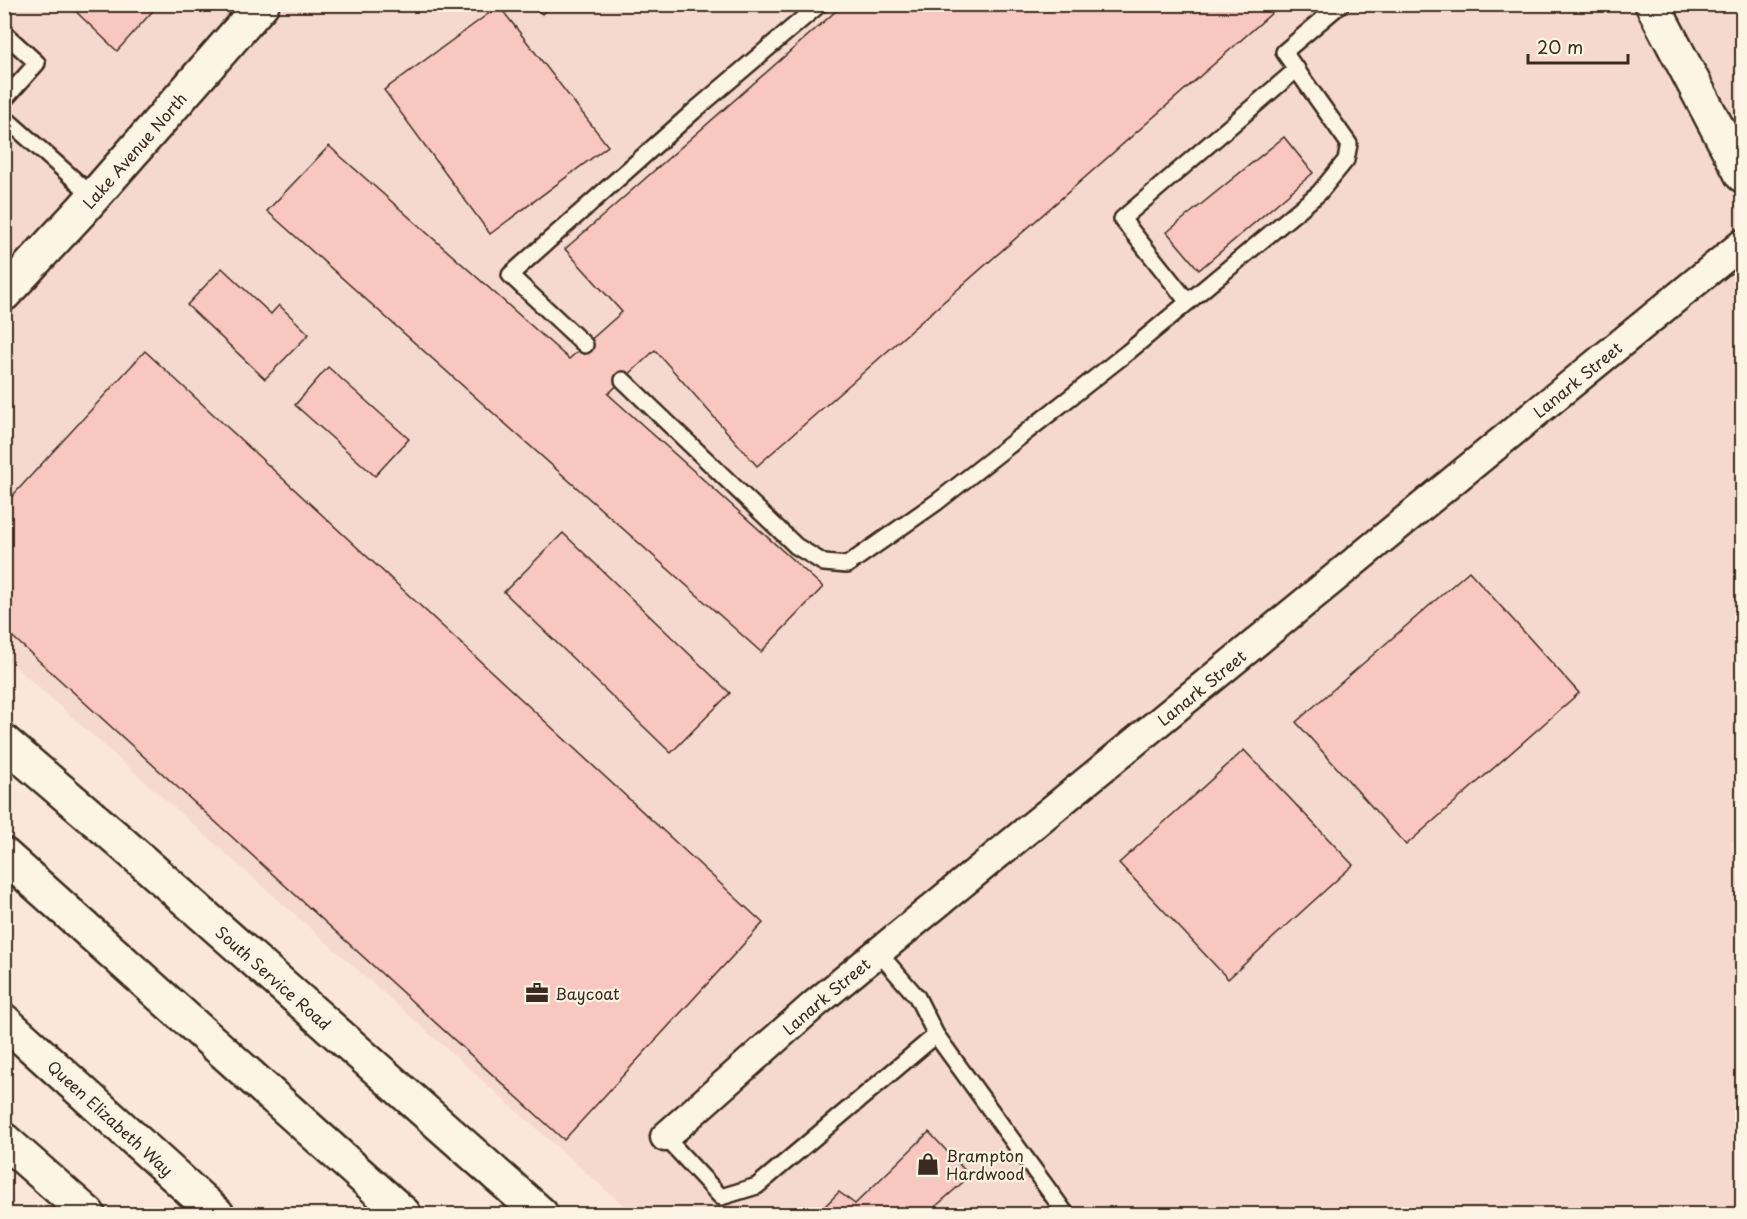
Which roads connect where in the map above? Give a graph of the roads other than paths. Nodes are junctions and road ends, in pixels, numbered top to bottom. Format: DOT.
graph roads {
  1 [pos="262,4"];
  2 [pos="820,4"];
  3 [pos="1341,4"];
  4 [pos="1652,4"];
  5 [pos="4,33"];
  6 [pos="1297,69"];
  7 [pos="4,100"];
  8 [pos="4,117"];
  9 [pos="1743,175"];
  10 [pos="94,197"];
  11 [pos="1743,244"];
  12 [pos="4,294"];
  13 [pos="1188,302"];
  14 [pos="585,345"];
  15 [pos="623,380"];
  16 [pos="4,742"];
  17 [pos="4,855"];
  18 [pos="878,952"];
  19 [pos="4,1022"];
  20 [pos="936,1035"];
  21 [pos="665,1137"];
  22 [pos="4,1140"];
  23 [pos="88,1215"];
  24 [pos="217,1215"];
  25 [pos="404,1215"];
  26 [pos="542,1215"];
  27 [pos="1066,1215"];
  1 -- 10 [label="main road, Lake Avenue North"];
  2 -- 14 [label="lane"];
  3 -- 6 [label="lane"];
  4 -- 9 [label="main road"];
  5 -- 7 [label="lane"];
  6 -- 13 [label="lane"];
  6 -- 13 [label="lane"];
  8 -- 10 [label="lane"];
  10 -- 12 [label="main road, Lake Avenue North"];
  11 -- 18 [label="street, Lanark Street"];
  13 -- 15 [label="lane"];
  16 -- 26 [label="main road, South Service Road"];
  17 -- 25 [label="main road"];
  18 -- 20 [label="lane"];
  18 -- 21 [label="street, Lanark Street"];
  19 -- 24 [label="main road, Queen Elizabeth Way"];
  20 -- 21 [label="lane"];
  20 -- 27 [label="lane"];
  22 -- 23 [label="main road"];
}
